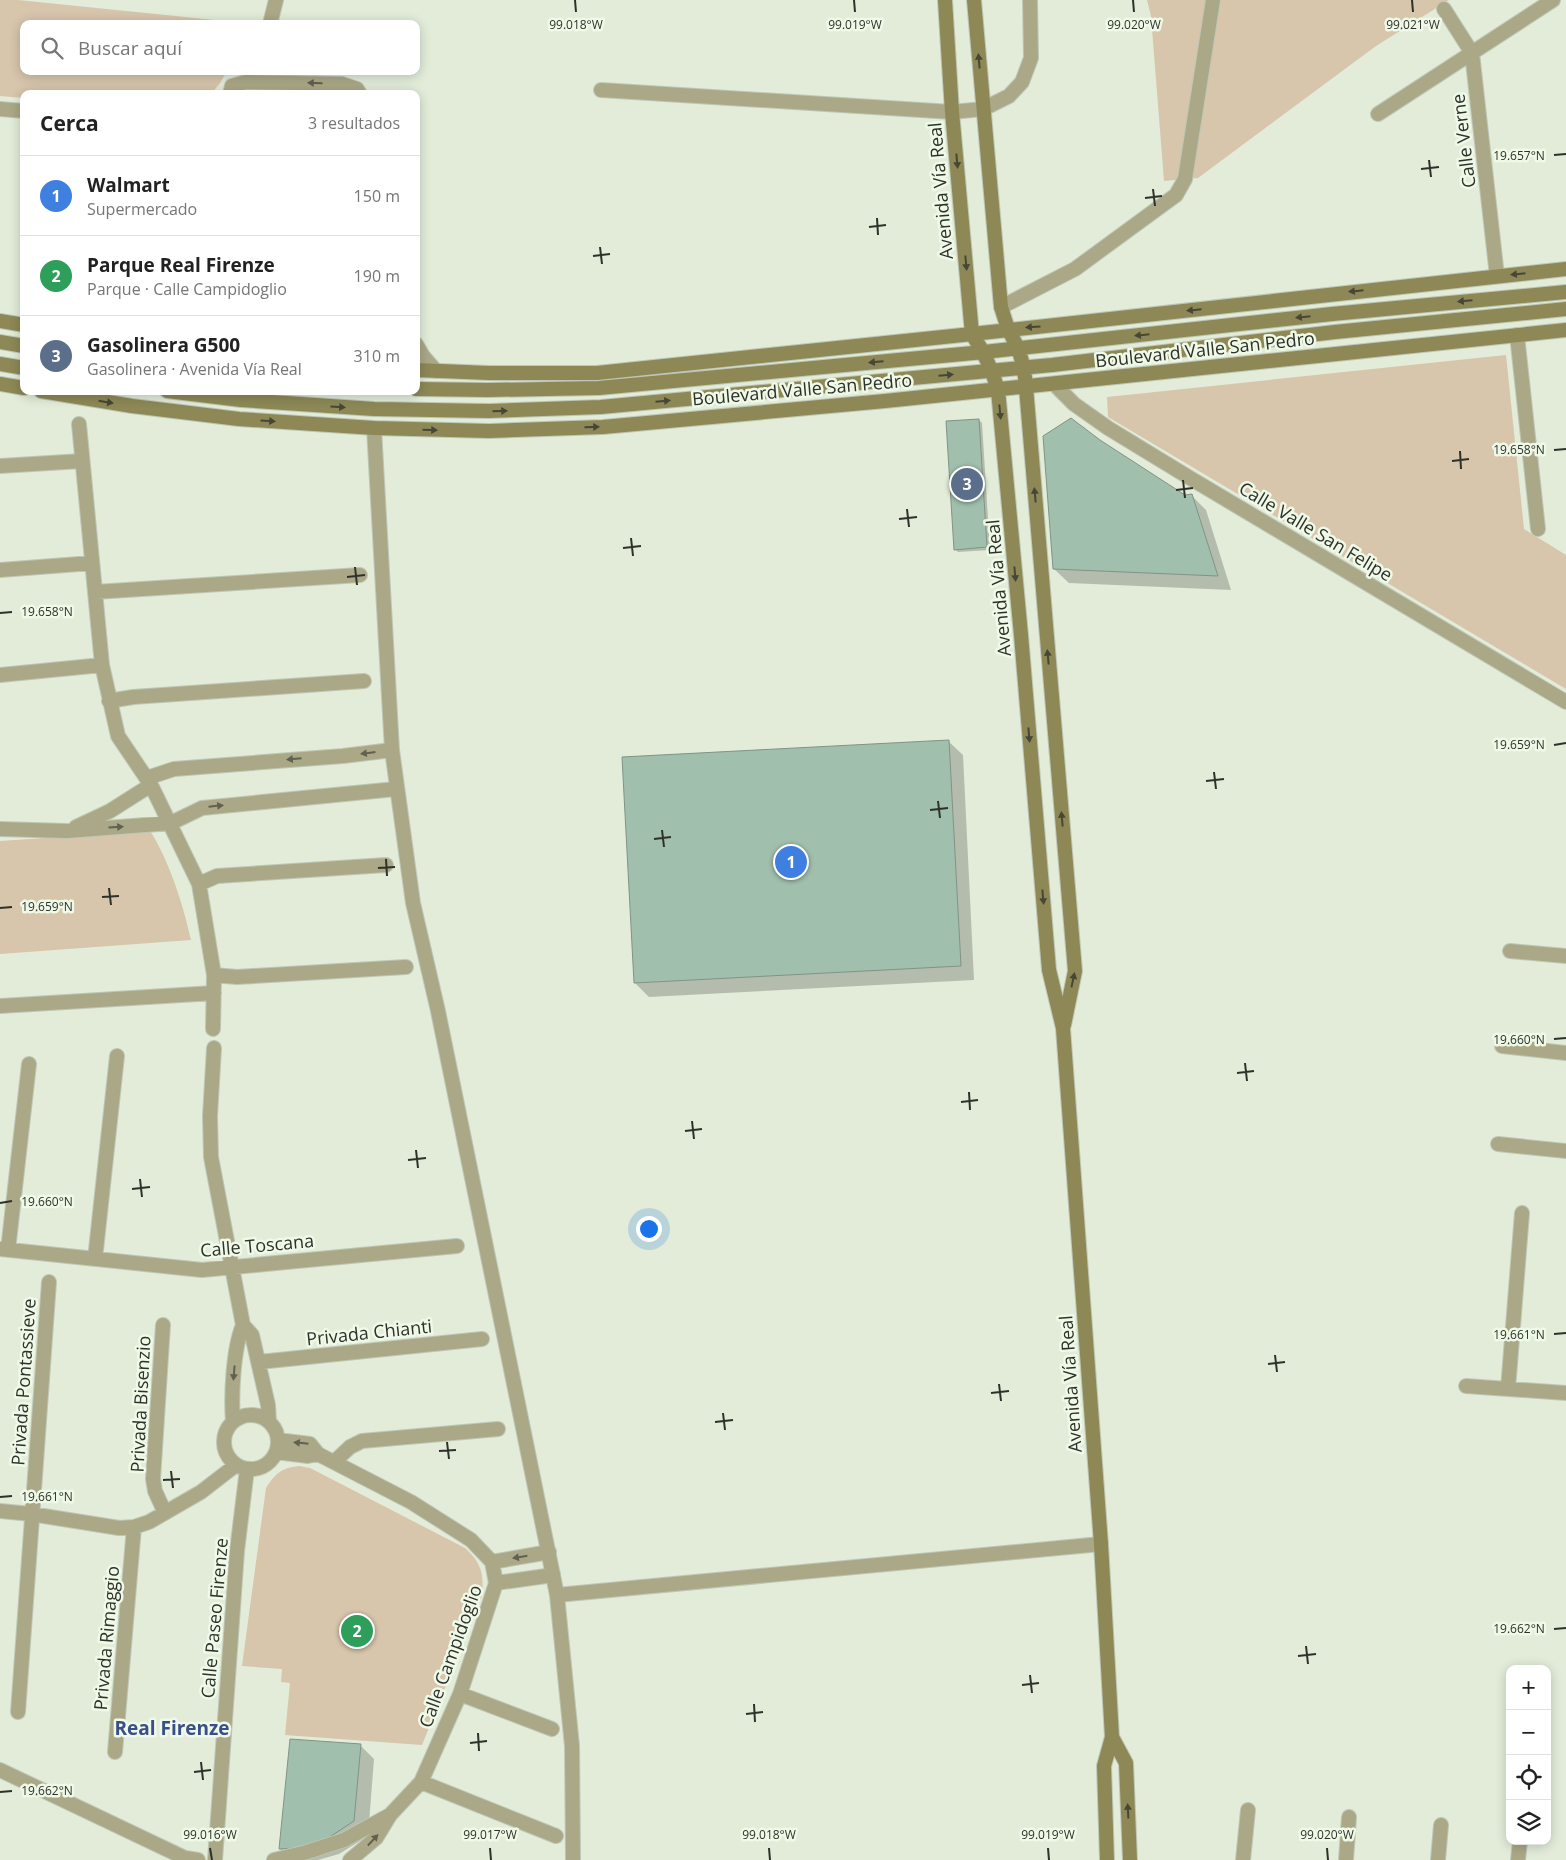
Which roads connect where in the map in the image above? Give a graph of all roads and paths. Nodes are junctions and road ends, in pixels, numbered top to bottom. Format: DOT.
graph roads {
  1 [pos="276,0"];
  2 [pos="945,0"];
  3 [pos="974,0"];
  4 [pos="1030,0"];
  5 [pos="1213,0"];
  6 [pos="1553,0"];
  7 [pos="1444,9"];
  8 [pos="271,20"];
  9 [pos="1472,53"];
  10 [pos="248,77"];
  11 [pos="231,90"];
  12 [pos="358,90"];
  13 [pos="601,90"];
  14 [pos="0,109"];
  15 [pos="983,109"];
  16 [pos="20,111"];
  17 [pos="952,112"];
  18 [pos="1378,114"];
  19 [pos="1566,269"];
  20 [pos="1497,276"];
  21 [pos="1566,292"];
  22 [pos="1330,294"];
  23 [pos="1001,306"];
  24 [pos="1566,309"];
  25 [pos="1332,314"];
  26 [pos="0,321"];
  27 [pos="20,324"];
  28 [pos="1008,329"];
  29 [pos="1566,330"];
  30 [pos="1335,332"];
  31 [pos="972,334"];
  32 [pos="1517,335"];
  33 [pos="0,342"];
  34 [pos="20,345"];
  35 [pos="1018,348"];
  36 [pos="420,351"];
  37 [pos="984,352"];
  38 [pos="1338,353"];
  39 [pos="0,364"];
  40 [pos="20,367"];
  41 [pos="1024,368"];
  42 [pos="420,370"];
  43 [pos="993,370"];
  44 [pos="436,371"];
  45 [pos="0,384"];
  46 [pos="1054,384"];
  47 [pos="20,387"];
  48 [pos="1026,387"];
  49 [pos="420,389"];
  50 [pos="998,390"];
  51 [pos="65,395"];
  52 [pos="200,395"];
  53 [pos="79,424"];
  54 [pos="374,428"];
  55 [pos="82,460"];
  56 [pos="0,466"];
  57 [pos="1538,529"];
  58 [pos="92,563"];
  59 [pos="0,570"];
  60 [pos="360,575"];
  61 [pos="95,592"];
  62 [pos="102,665"];
  63 [pos="0,675"];
  64 [pos="364,681"];
  65 [pos="109,701"];
  66 [pos="1566,702"];
  67 [pos="392,750"];
  68 [pos="149,781"];
  69 [pos="396,789"];
  70 [pos="171,823"];
  71 [pos="0,829"];
  72 [pos="67,830"];
  73 [pos="386,865"];
  74 [pos="200,884"];
  75 [pos="1510,951"];
  76 [pos="1566,956"];
  77 [pos="406,967"];
  78 [pos="214,975"];
  79 [pos="214,992"];
  80 [pos="0,1006"];
  81 [pos="1063,1028"];
  82 [pos="213,1029"];
  83 [pos="1502,1046"];
  84 [pos="214,1048"];
  85 [pos="1566,1053"];
  86 [pos="117,1056"];
  87 [pos="29,1064"];
  88 [pos="1498,1144"];
  89 [pos="1566,1151"];
  90 [pos="1522,1213"];
  91 [pos="457,1246"];
  92 [pos="4,1249"];
  93 [pos="95,1259"];
  94 [pos="233,1266"];
  95 [pos="49,1282"];
  96 [pos="163,1325"];
  97 [pos="243,1326"];
  98 [pos="482,1339"];
  99 [pos="259,1362"];
  100 [pos="1466,1386"];
  101 [pos="1508,1389"];
  102 [pos="1566,1393"];
  103 [pos="233,1422"];
  104 [pos="269,1422"];
  105 [pos="498,1429"];
  106 [pos="277,1446"];
  107 [pos="334,1462"];
  108 [pos="242,1467"];
  109 [pos="0,1512"];
  110 [pos="164,1513"];
  111 [pos="32,1514"];
  112 [pos="134,1527"];
  113 [pos="1101,1544"];
  114 [pos="549,1552"];
  115 [pos="492,1562"];
  116 [pos="553,1575"];
  117 [pos="496,1583"];
  118 [pos="557,1595"];
  119 [pos="460,1694"];
  120 [pos="18,1712"];
  121 [pos="552,1730"];
  122 [pos="1112,1737"];
  123 [pos="116,1752"];
  124 [pos="0,1770"];
  125 [pos="421,1782"];
  126 [pos="1248,1810"];
  127 [pos="390,1815"];
  128 [pos="1349,1817"];
  129 [pos="1441,1825"];
  130 [pos="556,1836"];
  131 [pos="344,1840"];
  132 [pos="1520,1845"];
  133 [pos="351,1859"];
  134 [pos="198,1860"];
  135 [pos="214,1860"];
  136 [pos="274,1860"];
  137 [pos="574,1860"];
  138 [pos="1107,1860"];
  139 [pos="1130,1860"];
  140 [pos="1243,1860"];
  141 [pos="1346,1860"];
  142 [pos="1438,1860"];
  143 [pos="1518,1860"];
  1 -- 8 [label="street"];
  2 -- 17 [label="main road, Avenida Vía Real"];
  15 -- 3 [label="main road, Avenida Vía Real, one-way"];
  4 -- 15 [label="street"];
  5 -- 23 [label="street"];
  6 -- 9 [label="street"];
  7 -- 9 [label="street, Calle Verne"];
  9 -- 18 [label="street"];
  9 -- 20 [label="street, Calle Verne"];
  10 -- 11 [label="street"];
  12 -- 10 [label="street, one-way"];
  13 -- 17 [label="street"];
  14 -- 16 [label="street"];
  15 -- 17 [label="street"];
  15 -- 23 [label="main road, Avenida Vía Real"];
  17 -- 31 [label="main road, Avenida Vía Real, one-way"];
  19 -- 20 [label="main road, Boulevard Valle San Pedro, one-way"];
  20 -- 22 [label="main road, Boulevard Valle San Pedro, one-way"];
  21 -- 25 [label="main road, Boulevard Valle San Pedro, one-way"];
  22 -- 25 [label="main road"];
  22 -- 28 [label="main road, Boulevard Valle San Pedro, one-way"];
  23 -- 28 [label="main road, Avenida Vía Real"];
  24 -- 30 [label="main road, Boulevard Valle San Pedro"];
  25 -- 30 [label="main road"];
  25 -- 35 [label="main road, Boulevard Valle San Pedro, one-way"];
  26 -- 27 [label="main road"];
  28 -- 31 [label="main road, Boulevard Valle San Pedro"];
  28 -- 35 [label="main road, Avenida Vía Real"];
  29 -- 32 [label="main road, Boulevard Valle San Pedro"];
  30 -- 38 [label="main road"];
  30 -- 41 [label="main road, Boulevard Valle San Pedro"];
  31 -- 37 [label="main road, Avenida Vía Real"];
  31 -- 44 [label="main road, Boulevard Valle San Pedro"];
  32 -- 38 [label="main road, Boulevard Valle San Pedro"];
  32 -- 57 [label="street"];
  33 -- 34 [label="main road"];
  35 -- 37 [label="main road, Boulevard Valle San Pedro"];
  35 -- 41 [label="main road, Avenida Vía Real"];
  36 -- 44 [label="street"];
  37 -- 43 [label="main road, Avenida Vía Real"];
  37 -- 49 [label="main road, Boulevard Valle San Pedro, one-way"];
  38 -- 46 [label="main road, Boulevard Valle San Pedro"];
  39 -- 40 [label="main road"];
  41 -- 43 [label="main road, Boulevard Valle San Pedro"];
  41 -- 48 [label="main road, Avenida Vía Real"];
  42 -- 44 [label="main road, Boulevard Valle San Pedro"];
  43 -- 50 [label="main road, Avenida Vía Real"];
  52 -- 43 [label="main road, Boulevard Valle San Pedro, one-way"];
  45 -- 47 [label="main road"];
  46 -- 48 [label="main road, Boulevard Valle San Pedro"];
  46 -- 66 [label="street, Calle Valle San Felipe"];
  48 -- 50 [label="main road, Boulevard Valle San Pedro"];
  81 -- 48 [label="main road, Avenida Vía Real, one-way"];
  54 -- 50 [label="main road, Boulevard Valle San Pedro, one-way"];
  50 -- 81 [label="main road, Avenida Vía Real, one-way"];
  51 -- 54 [label="main road, Boulevard Valle San Pedro, one-way"];
  53 -- 55 [label="street"];
  54 -- 67 [label="street"];
  55 -- 56 [label="street"];
  55 -- 58 [label="street"];
  58 -- 59 [label="street"];
  58 -- 61 [label="street"];
  60 -- 61 [label="street"];
  61 -- 62 [label="street"];
  62 -- 63 [label="street"];
  62 -- 65 [label="street"];
  64 -- 65 [label="street"];
  65 -- 68 [label="street"];
  67 -- 68 [label="street, one-way"];
  67 -- 69 [label="street"];
  68 -- 70 [label="street"];
  68 -- 72 [label="street"];
  70 -- 69 [label="street, one-way"];
  69 -- 114 [label="street"];
  72 -- 70 [label="street, one-way"];
  70 -- 74 [label="street"];
  71 -- 72 [label="street"];
  73 -- 74 [label="street"];
  74 -- 78 [label="street"];
  75 -- 76 [label="street"];
  77 -- 78 [label="street"];
  78 -- 79 [label="street"];
  79 -- 80 [label="street"];
  79 -- 82 [label="street"];
  81 -- 113 [label="main road, Avenida Vía Real"];
  83 -- 85 [label="street"];
  84 -- 94 [label="street"];
  86 -- 93 [label="street"];
  87 -- 92 [label="street"];
  88 -- 89 [label="street"];
  90 -- 101 [label="street"];
  91 -- 94 [label="street, Calle Toscana"];
  92 -- 93 [label="street, Calle Toscana"];
  93 -- 94 [label="street, Calle Toscana"];
  94 -- 97 [label="street"];
  95 -- 111 [label="street, Privada Pontassieve"];
  96 -- 110 [label="street, Privada Bisenzio"];
  97 -- 99 [label="street"];
  97 -- 103 [label="street, one-way"];
  98 -- 99 [label="street, Privada Chianti"];
  99 -- 104 [label="street"];
  100 -- 101 [label="street"];
  101 -- 102 [label="street"];
  103 -- 104 [label="street"];
  103 -- 108 [label="street"];
  104 -- 106 [label="street"];
  105 -- 107 [label="street"];
  106 -- 107 [label="street"];
  106 -- 108 [label="street"];
  107 -- 115 [label="street"];
  108 -- 110 [label="street"];
  108 -- 135 [label="street, Calle Paseo Firenze"];
  109 -- 111 [label="street"];
  110 -- 112 [label="street"];
  111 -- 112 [label="street"];
  111 -- 120 [label="street, Privada Pontassieve"];
  112 -- 123 [label="street, Privada Rimaggio"];
  113 -- 118 [label="street"];
  113 -- 122 [label="main road, Avenida Vía Real"];
  114 -- 115 [label="street, one-way"];
  114 -- 116 [label="street"];
  115 -- 117 [label="street, Calle Campidoglio"];
  116 -- 117 [label="street, Calle Campidoglio"];
  116 -- 118 [label="street"];
  117 -- 119 [label="street, Calle Campidoglio"];
  118 -- 137 [label="street"];
  119 -- 121 [label="street"];
  119 -- 125 [label="street, Calle Campidoglio"];
  122 -- 138 [label="main road"];
  139 -- 122 [label="main road, one-way"];
  124 -- 134 [label="street"];
  125 -- 127 [label="street, Calle Campidoglio"];
  125 -- 130 [label="street"];
  126 -- 140 [label="street"];
  127 -- 131 [label="street, Calle Campidoglio"];
  133 -- 127 [label="street, Calle Campidoglio, one-way"];
  128 -- 141 [label="street"];
  129 -- 142 [label="street"];
  131 -- 133 [label="street"];
  131 -- 136 [label="street, Calle Campidoglio"];
  132 -- 143 [label="street"];
}
